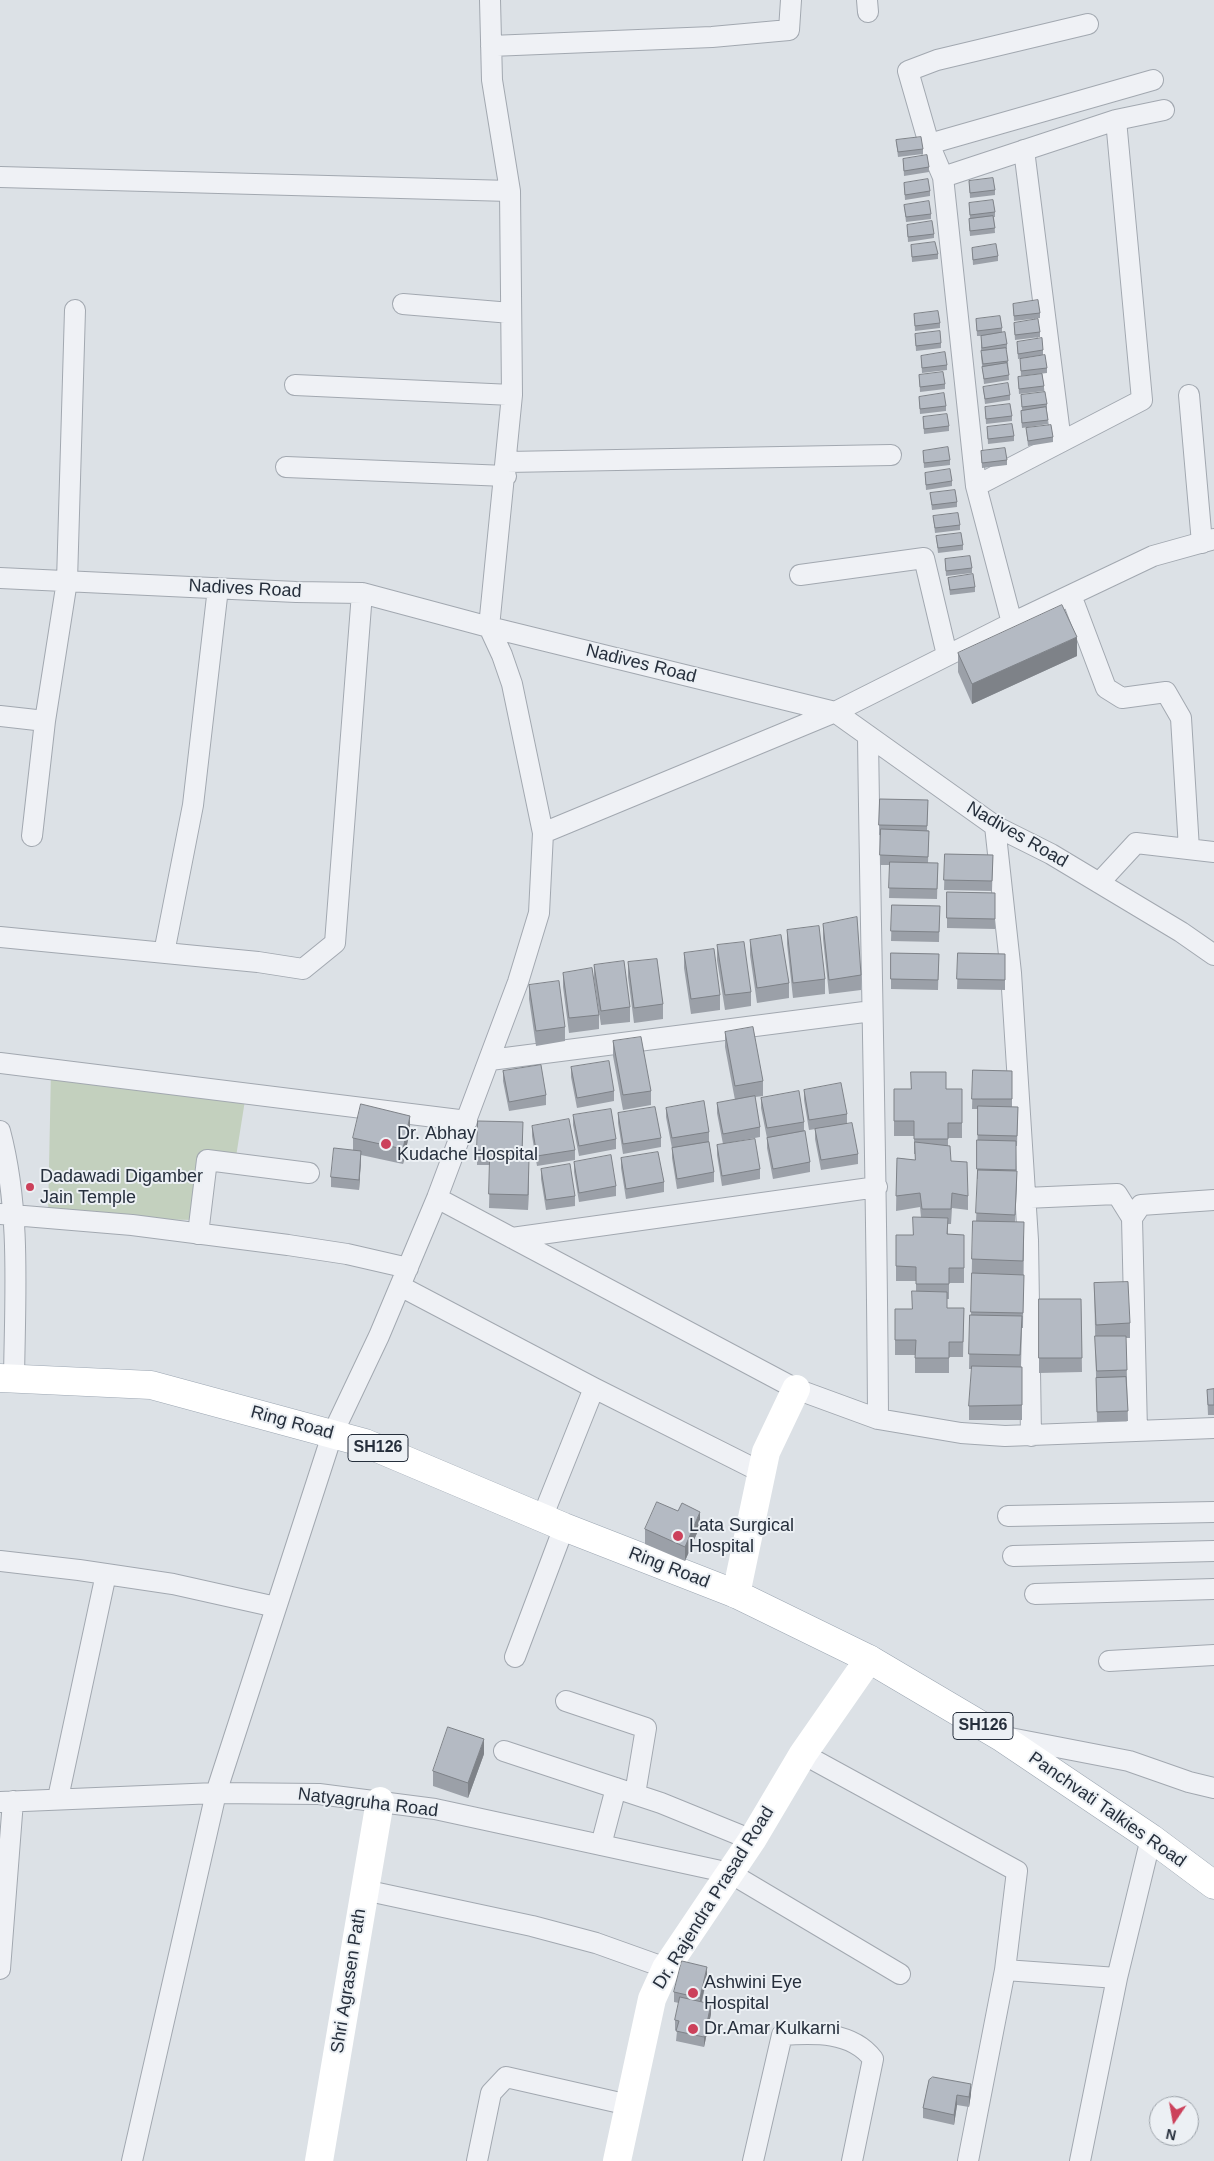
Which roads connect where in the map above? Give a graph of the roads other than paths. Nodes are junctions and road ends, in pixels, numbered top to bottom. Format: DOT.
graph roads {
  1 [pos="490,0"];
  2 [pos="792,0"];
  3 [pos="1088,24"];
  4 [pos="491,46"];
  5 [pos="1152,80"];
  6 [pos="1164,110"];
  7 [pos="1116,120"];
  8 [pos="929,144"];
  9 [pos="1024,150"];
  10 [pos="0,177"];
  11 [pos="943,177"];
  12 [pos="510,191"];
  13 [pos="403,304"];
  14 [pos="75,310"];
  15 [pos="511,313"];
  16 [pos="295,385"];
  17 [pos="512,395"];
  18 [pos="1189,395"];
  19 [pos="1061,442"];
  20 [pos="891,455"];
  21 [pos="286,467"];
  22 [pos="506,469"];
  23 [pos="976,486"];
  24 [pos="1208,541"];
  25 [pos="800,575"];
  26 [pos="0,578"];
  27 [pos="67,581"];
  28 [pos="218,588"];
  29 [pos="362,593"];
  30 [pos="1071,595"];
  31 [pos="1012,622"];
  32 [pos="489,627"];
  33 [pos="947,655"];
  34 [pos="836,712"];
  35 [pos="0,716"];
  36 [pos="45,721"];
  37 [pos="868,736"];
  38 [pos="995,826"];
  39 [pos="543,833"];
  40 [pos="32,836"];
  41 [pos="1189,849"];
  42 [pos="1214,852"];
  43 [pos="1099,883"];
  44 [pos="0,937"];
  45 [pos="164,953"];
  46 [pos="1214,955"];
  47 [pos="872,1011"];
  48 [pos="490,1060"];
  49 [pos="0,1063"];
  50 [pos="467,1121"];
  51 [pos="0,1131"];
  52 [pos="309,1173"];
  53 [pos="878,1187"];
  54 [pos="437,1198"];
  55 [pos="1025,1198"];
  56 [pos="1214,1200"];
  57 [pos="7,1214"];
  58 [pos="1132,1218"];
  59 [pos="198,1234"];
  60 [pos="512,1238"];
  61 [pos="408,1268"];
  62 [pos="400,1286"];
  63 [pos="7,1378"];
  64 [pos="594,1388"];
  65 [pos="796,1389"];
  66 [pos="878,1419"];
  67 [pos="1214,1428"];
  68 [pos="1137,1431"];
  69 [pos="332,1434"];
  70 [pos="1031,1436"];
  71 [pos="761,1472"];
  72 [pos="1214,1512"];
  73 [pos="1008,1516"];
  74 [pos="553,1522"];
  75 [pos="1214,1551"];
  76 [pos="1013,1556"];
  77 [pos="0,1561"];
  78 [pos="106,1574"];
  79 [pos="1214,1590"];
  80 [pos="736,1594"];
  81 [pos="1035,1594"];
  82 [pos="276,1607"];
  83 [pos="1214,1656"];
  84 [pos="515,1657"];
  85 [pos="869,1659"];
  86 [pos="1109,1661"];
  87 [pos="566,1701"];
  88 [pos="1001,1737"];
  89 [pos="504,1751"];
  90 [pos="803,1754"];
  91 [pos="616,1788"];
  92 [pos="1214,1788"];
  93 [pos="216,1794"];
  94 [pos="635,1794"];
  95 [pos="58,1798"];
  96 [pos="6,1801"];
  97 [pos="380,1801"];
  98 [pos="1151,1838"];
  99 [pos="752,1840"];
  100 [pos="601,1845"];
  101 [pos="730,1873"];
  102 [pos="1214,1885"];
  103 [pos="364,1890"];
  104 [pos="666,1968"];
  105 [pos="0,1969"];
  106 [pos="1005,1970"];
  107 [pos="900,1974"];
  108 [pos="1117,1978"];
  109 [pos="629,2105"];
  110 [pos="132,2161"];
  111 [pos="319,2161"];
  112 [pos="477,2161"];
  113 [pos="617,2161"];
  114 [pos="753,2161"];
  115 [pos="852,2161"];
  116 [pos="968,2161"];
  117 [pos="1080,2161"];
  1 -- 4 [label="street"];
  2 -- 4 [label="street"];
  3 -- 8 [label="street"];
  4 -- 12 [label="street"];
  5 -- 8 [label="street"];
  6 -- 7 [label="street"];
  7 -- 9 [label="street"];
  7 -- 19 [label="street"];
  8 -- 11 [label="street"];
  9 -- 11 [label="street"];
  9 -- 19 [label="street"];
  10 -- 12 [label="street"];
  11 -- 23 [label="street"];
  12 -- 15 [label="street"];
  13 -- 15 [label="street"];
  14 -- 27 [label="street"];
  15 -- 17 [label="street"];
  16 -- 17 [label="street"];
  17 -- 22 [label="street"];
  18 -- 24 [label="street"];
  19 -- 23 [label="street"];
  20 -- 22 [label="street"];
  21 -- 22 [label="street"];
  22 -- 32 [label="street"];
  23 -- 31 [label="street"];
  24 -- 30 [label="street"];
  25 -- 33 [label="street"];
  26 -- 27 [label="street, Nadives Road"];
  27 -- 28 [label="street, Nadives Road"];
  27 -- 36 [label="street"];
  28 -- 29 [label="street, Nadives Road"];
  28 -- 45 [label="street"];
  29 -- 32 [label="street, Nadives Road"];
  29 -- 45 [label="street"];
  30 -- 31 [label="street"];
  30 -- 41 [label="street"];
  31 -- 33 [label="street"];
  32 -- 34 [label="street, Nadives Road"];
  32 -- 39 [label="street"];
  33 -- 34 [label="street"];
  34 -- 37 [label="street, Nadives Road"];
  34 -- 39 [label="street"];
  35 -- 36 [label="street"];
  36 -- 40 [label="street"];
  37 -- 38 [label="street, Nadives Road"];
  37 -- 47 [label="street"];
  38 -- 43 [label="street, Nadives Road"];
  38 -- 55 [label="street"];
  39 -- 48 [label="street"];
  41 -- 42 [label="street"];
  41 -- 43 [label="street"];
  43 -- 46 [label="street, Nadives Road"];
  44 -- 45 [label="street"];
  47 -- 48 [label="street"];
  47 -- 53 [label="street"];
  48 -- 50 [label="street"];
  49 -- 50 [label="street"];
  50 -- 54 [label="street"];
  51 -- 57 [label="street"];
  52 -- 59 [label="street"];
  53 -- 60 [label="street"];
  53 -- 66 [label="street"];
  54 -- 60 [label="street"];
  54 -- 61 [label="street"];
  55 -- 58 [label="street"];
  55 -- 70 [label="street"];
  56 -- 58 [label="street"];
  57 -- 59 [label="street"];
  57 -- 63 [label="street"];
  58 -- 68 [label="street"];
  59 -- 61 [label="street"];
  60 -- 65 [label="street"];
  61 -- 62 [label="street"];
  62 -- 64 [label="street"];
  62 -- 69 [label="street"];
  63 -- 69 [label="main road, Ring Road / SH126"];
  64 -- 71 [label="street"];
  64 -- 74 [label="street"];
  65 -- 66 [label="street"];
  65 -- 71 [label="main road"];
  66 -- 70 [label="street"];
  67 -- 68 [label="street"];
  68 -- 70 [label="street"];
  69 -- 74 [label="main road, Ring Road / SH126"];
  69 -- 82 [label="street"];
  71 -- 80 [label="main road"];
  72 -- 73 [label="street"];
  74 -- 80 [label="main road, Ring Road / SH126"];
  74 -- 84 [label="street"];
  75 -- 76 [label="street"];
  77 -- 78 [label="street"];
  78 -- 82 [label="street"];
  78 -- 95 [label="street"];
  79 -- 81 [label="street"];
  80 -- 85 [label="main road, Panchvati Talkies Road / SH126"];
  82 -- 93 [label="street"];
  83 -- 86 [label="street"];
  85 -- 88 [label="main road, Panchvati Talkies Road / SH126"];
  85 -- 90 [label="main road, Dr. Rajendra Prasad Road"];
  87 -- 94 [label="street"];
  88 -- 92 [label="street"];
  88 -- 98 [label="main road, Panchvati Talkies Road / SH126"];
  89 -- 91 [label="street"];
  90 -- 99 [label="main road, Dr. Rajendra Prasad Road"];
  90 -- 106 [label="street"];
  91 -- 94 [label="street"];
  91 -- 100 [label="street"];
  93 -- 95 [label="street, Natyagruha Road"];
  93 -- 97 [label="street, Natyagruha Road"];
  93 -- 110 [label="street"];
  94 -- 99 [label="street"];
  95 -- 96 [label="street, Natyagruha Road"];
  96 -- 105 [label="street"];
  97 -- 100 [label="street, Natyagruha Road"];
  97 -- 103 [label="main road, Shri Agrasen Path"];
  98 -- 102 [label="main road, Panchvati Talkies Road / SH126"];
  98 -- 108 [label="street"];
  99 -- 101 [label="main road, Dr. Rajendra Prasad Road"];
  100 -- 101 [label="street, Natyagruha Road"];
  101 -- 104 [label="main road, Dr. Rajendra Prasad Road"];
  101 -- 107 [label="street, Natyagruha Road"];
  103 -- 104 [label="street"];
  103 -- 111 [label="main road, Shri Agrasen Path"];
  104 -- 109 [label="main road, Dr. Rajendra Prasad Road"];
  106 -- 108 [label="street"];
  106 -- 116 [label="street"];
  108 -- 117 [label="street"];
  109 -- 112 [label="street"];
  109 -- 113 [label="main road, Dr. Rajendra Prasad Road"];
  114 -- 115 [label="street"];
}
